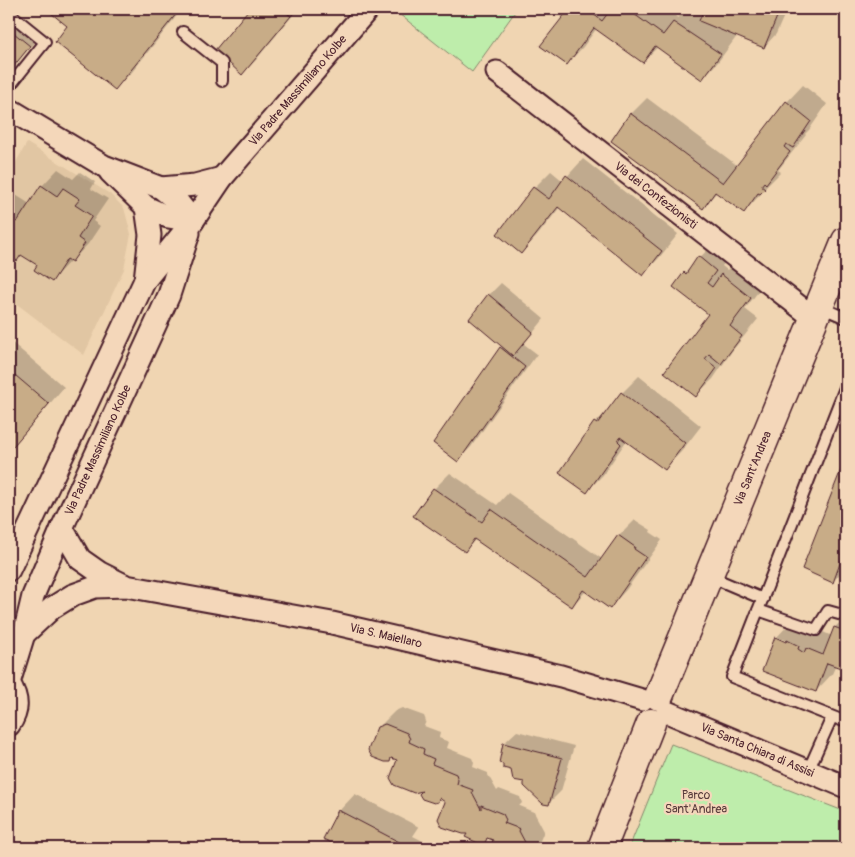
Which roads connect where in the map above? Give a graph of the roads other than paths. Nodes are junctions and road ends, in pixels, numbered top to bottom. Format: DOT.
graph roads {
  1 [pos="368,9"];
  2 [pos="9,13"];
  3 [pos="183,32"];
  4 [pos="497,72"];
  5 [pos="222,81"];
  6 [pos="9,87"];
  7 [pos="9,109"];
  8 [pos="104,166"];
  9 [pos="222,178"];
  10 [pos="161,188"];
  11 [pos="146,207"];
  12 [pos="194,221"];
  13 [pos="846,240"];
  14 [pos="146,280"];
  15 [pos="817,312"];
  16 [pos="846,318"];
  17 [pos="846,385"];
  18 [pos="62,528"];
  19 [pos="9,570"];
  20 [pos="708,576"];
  21 [pos="126,586"];
  22 [pos="762,599"];
  23 [pos="758,610"];
  24 [pos="846,616"];
  25 [pos="24,634"];
  26 [pos="9,683"];
  27 [pos="655,708"];
  28 [pos="832,717"];
  29 [pos="846,722"];
  30 [pos="9,725"];
  31 [pos="808,771"];
  32 [pos="846,787"];
  33 [pos="602,848"];
  1 -- 9 [label="street, Via Padre Massimiliano Kolbe"];
  2 -- 6 [label="lane"];
  3 -- 5 [label="lane"];
  4 -- 15 [label="street, Via dei Confezionisti"];
  7 -- 8 [label="street"];
  8 -- 10 [label="street"];
  8 -- 11 [label="street"];
  9 -- 10 [label="street"];
  9 -- 12 [label="street, Via Padre Massimiliano Kolbe"];
  10 -- 12 [label="street"];
  11 -- 12 [label="street"];
  11 -- 14 [label="street"];
  12 -- 14 [label="street, Via Padre Massimiliano Kolbe"];
  12 -- 18 [label="street, Via Padre Massimiliano Kolbe"];
  13 -- 15 [label="street, Via Sant'Andrea"];
  14 -- 19 [label="street, Via Padre Massimiliano Kolbe"];
  15 -- 16 [label="lane"];
  15 -- 20 [label="street, Via Sant'Andrea"];
  17 -- 22 [label="lane"];
  18 -- 21 [label="street, Via S. Maiellaro"];
  18 -- 25 [label="street, Via Padre Massimiliano Kolbe"];
  20 -- 22 [label="lane"];
  20 -- 27 [label="street, Via Sant'Andrea"];
  21 -- 25 [label="street, Via S. Maiellaro"];
  21 -- 27 [label="street, Via S. Maiellaro"];
  22 -- 23 [label="lane"];
  23 -- 24 [label="lane"];
  23 -- 28 [label="lane"];
  25 -- 26 [label="street, Via Padre Massimiliano Kolbe"];
  26 -- 30 [label="street"];
  27 -- 31 [label="street, Via Santa Chiara di Assisi"];
  27 -- 33 [label="street, Via Sant'Andrea"];
  28 -- 29 [label="lane"];
  28 -- 31 [label="lane"];
  31 -- 32 [label="street, Via Santa Chiara di Assisi"];
}
